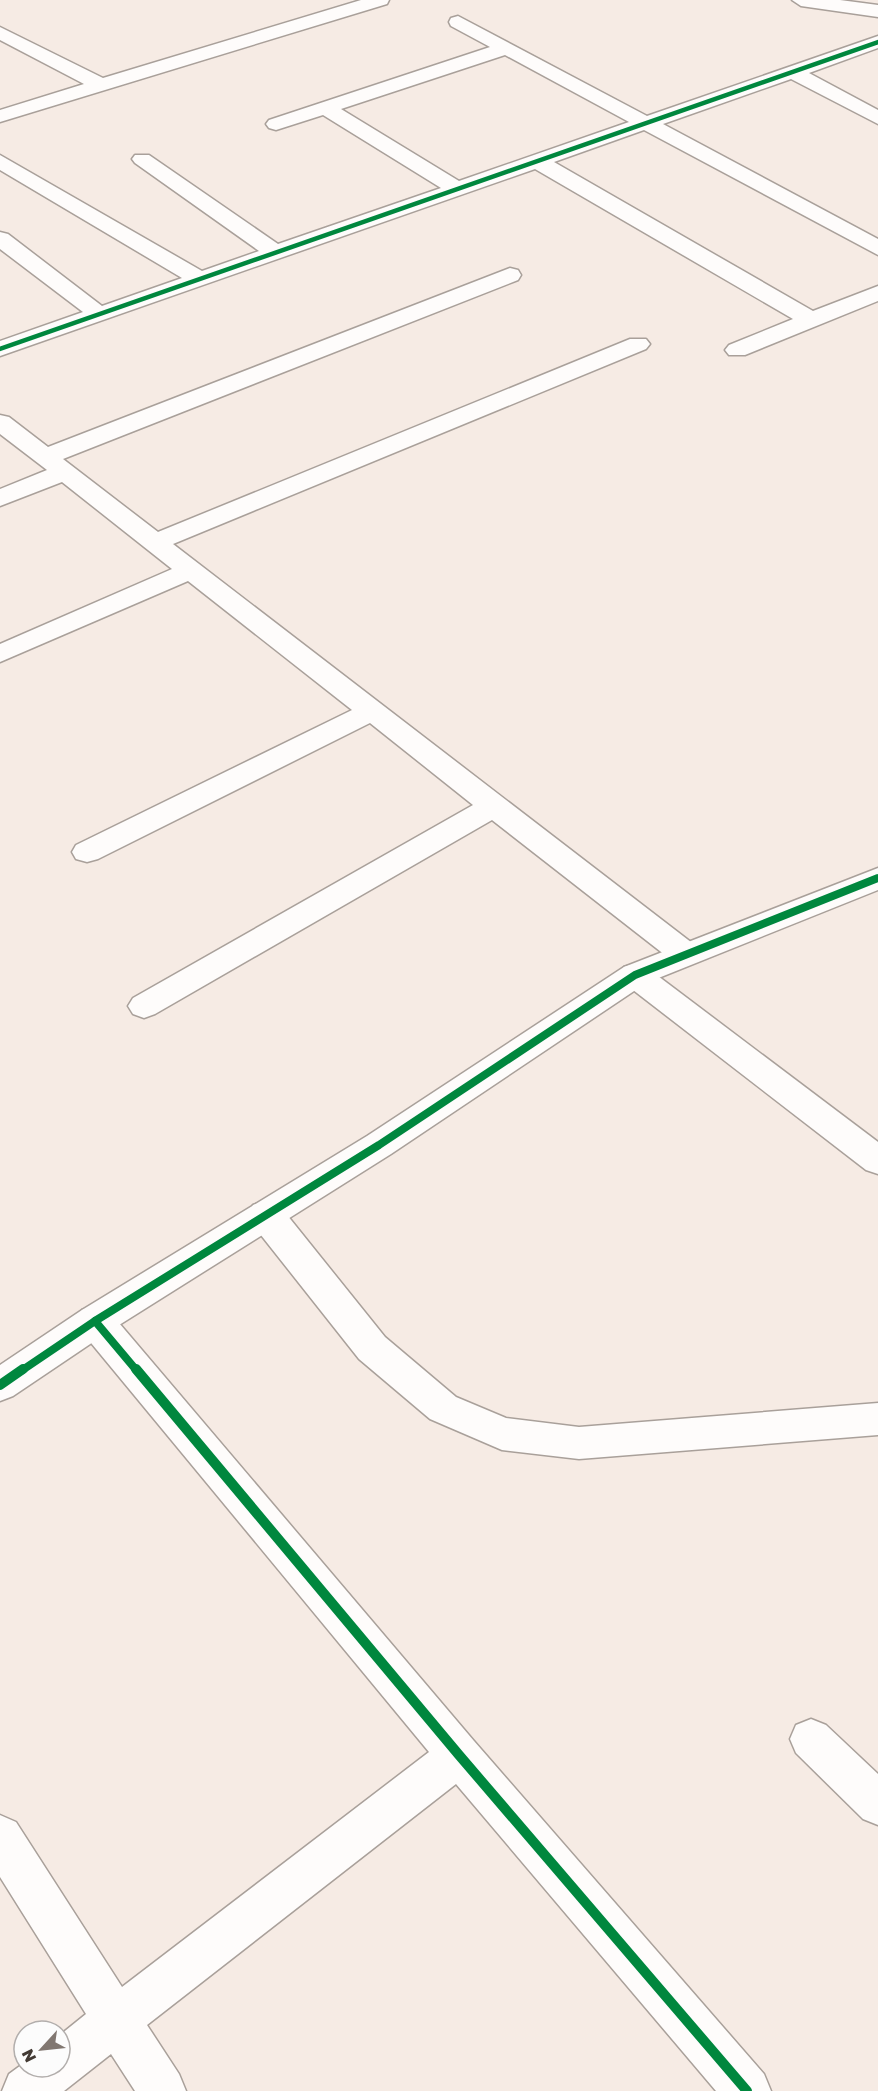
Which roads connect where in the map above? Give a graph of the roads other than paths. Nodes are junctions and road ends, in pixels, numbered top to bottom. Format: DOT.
graph roads {
  1 [pos="380,0"];
  2 [pos="801,0"];
  3 [pos="878,11"];
  4 [pos="458,22"];
  5 [pos="0,33"];
  6 [pos="878,42"];
  7 [pos="506,48"];
  8 [pos="793,72"];
  9 [pos="101,85"];
  10 [pos="326,108"];
  11 [pos="0,116"];
  12 [pos="878,118"];
  13 [pos="646,123"];
  14 [pos="276,124"];
  15 [pos="142,159"];
  16 [pos="0,161"];
  17 [pos="537,161"];
  18 [pos="457,189"];
  19 [pos="0,239"];
  20 [pos="878,248"];
  21 [pos="276,253"];
  22 [pos="510,275"];
  23 [pos="200,279"];
  24 [pos="878,292"];
  25 [pos="99,314"];
  26 [pos="811,320"];
  27 [pos="638,344"];
  28 [pos="0,349"];
  29 [pos="737,350"];
  30 [pos="0,422"];
  31 [pos="55,465"];
  32 [pos="0,498"];
  33 [pos="155,542"];
  34 [pos="191,570"];
  35 [pos="0,654"];
  36 [pos="372,711"];
  37 [pos="494,806"];
  38 [pos="87,852"];
  39 [pos="878,878"];
  40 [pos="685,954"];
  41 [pos="635,975"];
  42 [pos="144,1005"];
  43 [pos="878,1161"];
  44 [pos="266,1215"];
  45 [pos="95,1321"];
  46 [pos="0,1385"];
  47 [pos="878,1419"];
  48 [pos="812,1739"];
  49 [pos="459,1755"];
  50 [pos="878,1804"];
  51 [pos="0,1838"];
  52 [pos="117,2020"];
  53 [pos="72,2055"];
  54 [pos="41,2079"];
  55 [pos="26,2091"];
  56 [pos="162,2091"];
  57 [pos="747,2091"];
  1 -- 9 [label="street"];
  2 -- 3 [label="street"];
  4 -- 7 [label="street"];
  5 -- 9 [label="street"];
  6 -- 8 [label="street"];
  7 -- 10 [label="street"];
  7 -- 13 [label="street"];
  8 -- 12 [label="street"];
  8 -- 13 [label="street"];
  9 -- 11 [label="street"];
  10 -- 14 [label="street"];
  10 -- 18 [label="street"];
  13 -- 17 [label="street"];
  13 -- 20 [label="street"];
  15 -- 21 [label="street"];
  16 -- 23 [label="street"];
  17 -- 18 [label="street"];
  17 -- 26 [label="street"];
  18 -- 21 [label="street"];
  19 -- 25 [label="street"];
  21 -- 23 [label="street"];
  22 -- 31 [label="street"];
  23 -- 25 [label="street"];
  24 -- 26 [label="street"];
  25 -- 28 [label="street"];
  26 -- 29 [label="street"];
  27 -- 33 [label="street"];
  30 -- 31 [label="street"];
  31 -- 32 [label="street"];
  31 -- 33 [label="street"];
  33 -- 34 [label="street"];
  34 -- 35 [label="street"];
  34 -- 36 [label="street"];
  36 -- 37 [label="street"];
  36 -- 38 [label="street"];
  37 -- 40 [label="street"];
  37 -- 42 [label="street"];
  39 -- 40 [label="street"];
  40 -- 41 [label="street"];
  41 -- 43 [label="street"];
  41 -- 44 [label="street"];
  44 -- 45 [label="street"];
  44 -- 47 [label="street"];
  45 -- 46 [label="street"];
  45 -- 49 [label="street"];
  48 -- 50 [label="street"];
  49 -- 52 [label="street"];
  49 -- 57 [label="street"];
  51 -- 52 [label="street"];
  52 -- 53 [label="street"];
  52 -- 56 [label="street"];
  54 -- 55 [label="street"];
}
